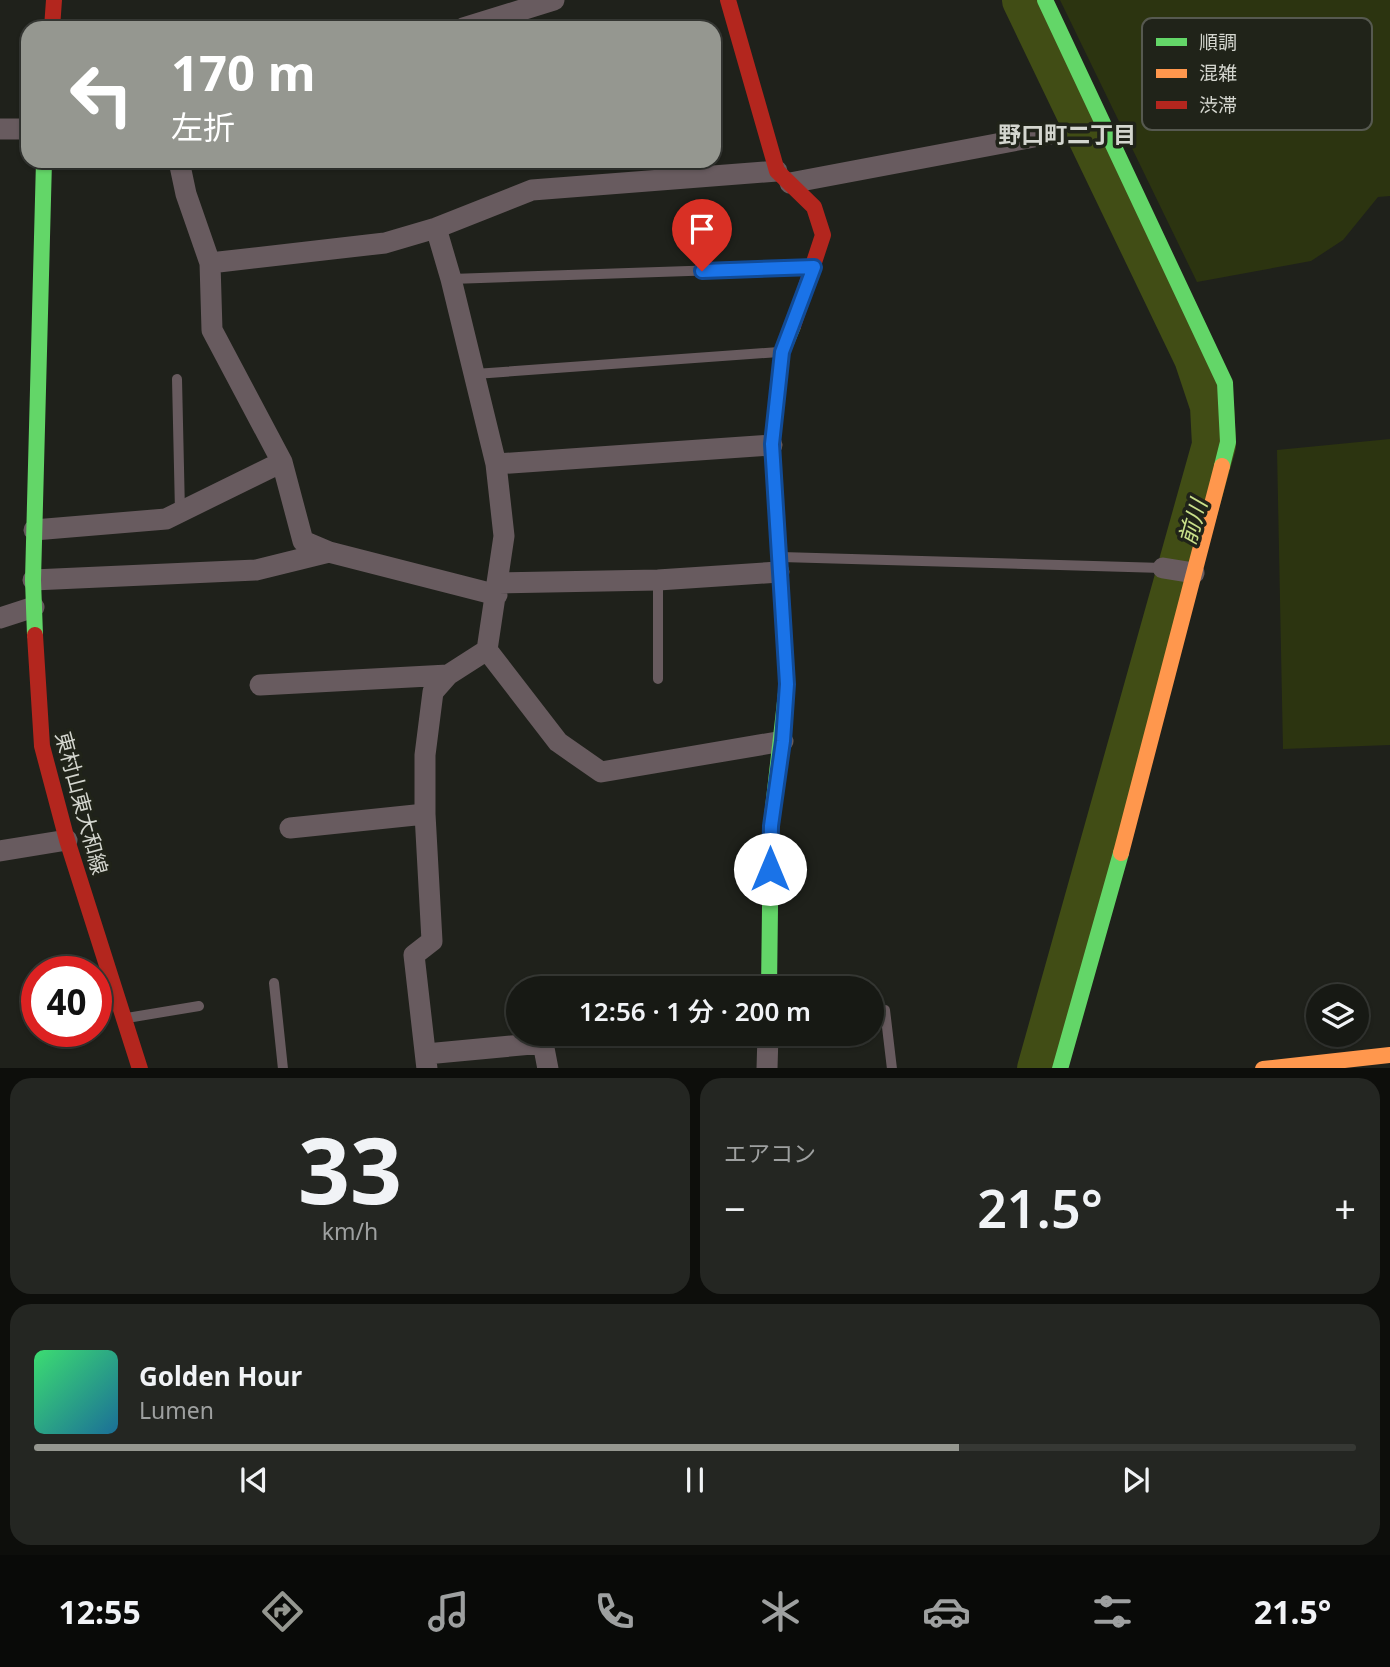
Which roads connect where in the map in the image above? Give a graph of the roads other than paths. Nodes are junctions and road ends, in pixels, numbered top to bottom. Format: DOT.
graph roads {
  1 [pos="54,0"];
  2 [pos="554,0"];
  3 [pos="728,0"];
  4 [pos="1045,0"];
  5 [pos="52,21"];
  6 [pos="486,21"];
  7 [pos="0,130"];
  8 [pos="21,130"];
  9 [pos="1050,134"];
  10 [pos="44,168"];
  11 [pos="180,168"];
  12 [pos="783,177"];
  13 [pos="436,228"];
  14 [pos="210,263"];
  15 [pos="814,267"];
  16 [pos="451,279"];
  17 [pos="782,352"];
  18 [pos="475,374"];
  19 [pos="177,379"];
  20 [pos="772,444"];
  21 [pos="282,462"];
  22 [pos="496,464"];
  23 [pos="180,512"];
  24 [pos="34,530"];
  25 [pos="329,552"];
  26 [pos="778,565"];
  27 [pos="1163,568"];
  28 [pos="1195,573"];
  29 [pos="33,580"];
  30 [pos="658,580"];
  31 [pos="498,589"];
  32 [pos="34,607"];
  33 [pos="0,618"];
  34 [pos="487,650"];
  35 [pos="447,675"];
  36 [pos="659,679"];
  37 [pos="260,685"];
  38 [pos="783,741"];
  39 [pos="425,814"];
  40 [pos="290,828"];
  41 [pos="67,840"];
  42 [pos="0,851"];
  43 [pos="769,976"];
  44 [pos="274,983"];
  45 [pos="199,1006"];
  46 [pos="885,1010"];
  47 [pos="124,1019"];
  48 [pos="768,1046"];
  49 [pos="1390,1055"];
  50 [pos="426,1061"];
  51 [pos="1314,1065"];
  52 [pos="140,1068"];
  53 [pos="283,1068"];
  54 [pos="548,1068"];
  55 [pos="768,1068"];
  56 [pos="892,1068"];
  57 [pos="1060,1068"];
  58 [pos="1276,1068"];
  1 -- 5 [label="street"];
  2 -- 6 [label="street"];
  3 -- 12 [label="street"];
  4 -- 28 [label="street"];
  7 -- 8 [label="street"];
  9 -- 12 [label="street"];
  10 -- 24 [label="street, 東村山東大和線"];
  11 -- 14 [label="street"];
  12 -- 13 [label="street"];
  12 -- 15 [label="street"];
  13 -- 14 [label="street"];
  13 -- 16 [label="street"];
  14 -- 21 [label="street"];
  15 -- 16 [label="lane"];
  15 -- 17 [label="street"];
  16 -- 18 [label="street"];
  17 -- 18 [label="lane"];
  17 -- 20 [label="street"];
  18 -- 22 [label="street"];
  19 -- 23 [label="lane"];
  20 -- 22 [label="street"];
  20 -- 26 [label="street"];
  21 -- 23 [label="street"];
  21 -- 25 [label="street"];
  22 -- 31 [label="street"];
  23 -- 24 [label="street"];
  24 -- 29 [label="street, 東村山東大和線"];
  25 -- 29 [label="street"];
  25 -- 31 [label="street"];
  26 -- 27 [label="lane"];
  26 -- 30 [label="street"];
  26 -- 38 [label="street"];
  27 -- 28 [label="street"];
  28 -- 57 [label="street"];
  29 -- 32 [label="street, 東村山東大和線"];
  30 -- 31 [label="street"];
  30 -- 36 [label="lane"];
  31 -- 34 [label="street"];
  32 -- 33 [label="street"];
  32 -- 41 [label="street, 東村山東大和線"];
  34 -- 35 [label="street"];
  34 -- 38 [label="street"];
  35 -- 37 [label="street"];
  35 -- 39 [label="street"];
  38 -- 43 [label="street"];
  39 -- 40 [label="street"];
  39 -- 50 [label="street"];
  41 -- 42 [label="street"];
  41 -- 47 [label="street, 東村山東大和線"];
  44 -- 53 [label="lane"];
  45 -- 47 [label="lane"];
  46 -- 56 [label="lane"];
  47 -- 52 [label="street, 東村山東大和線"];
  48 -- 55 [label="street"];
  49 -- 51 [label="street"];
  50 -- 54 [label="street"];
  51 -- 58 [label="street"];
}
